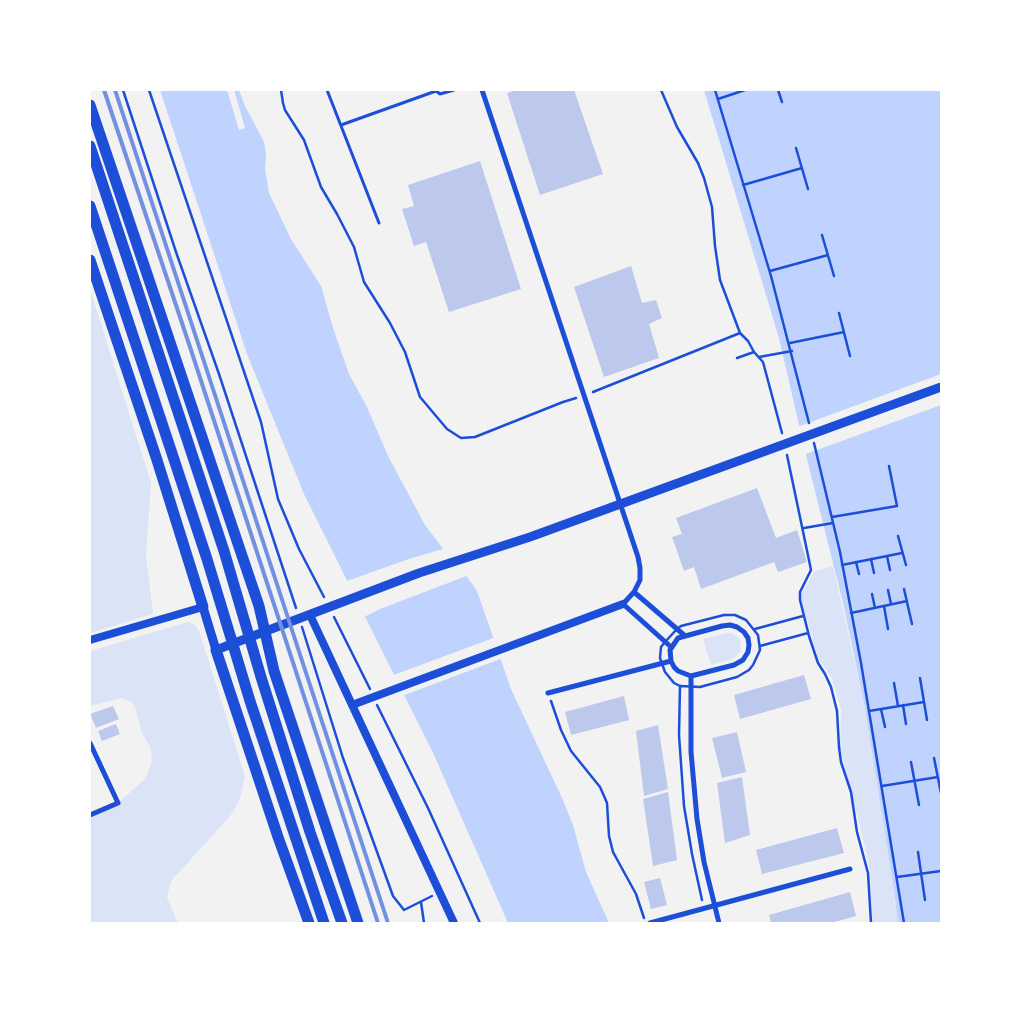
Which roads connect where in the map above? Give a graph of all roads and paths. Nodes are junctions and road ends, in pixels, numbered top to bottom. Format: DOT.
graph roads {
  1 [pos="123,90"];
  2 [pos="149,90"];
  3 [pos="281,90"];
  4 [pos="327,90"];
  5 [pos="454,90"];
  6 [pos="482,90"];
  7 [pos="661,90"];
  8 [pos="715,90"];
  9 [pos="745,90"];
  10 [pos="778,90"];
  11 [pos="436,91"];
  12 [pos="718,99"];
  13 [pos="782,102"];
  14 [pos="90,105"];
  15 [pos="341,125"];
  16 [pos="90,146"];
  17 [pos="796,148"];
  18 [pos="802,168"];
  19 [pos="743,185"];
  20 [pos="808,189"];
  21 [pos="90,206"];
  22 [pos="380,223"];
  23 [pos="822,235"];
  24 [pos="828,255"];
  25 [pos="90,260"];
  26 [pos="770,271"];
  27 [pos="834,276"];
  28 [pos="839,313"];
  29 [pos="844,332"];
  30 [pos="740,333"];
  31 [pos="790,343"];
  32 [pos="792,351"];
  33 [pos="754,352"];
  34 [pos="850,356"];
  35 [pos="759,357"];
  36 [pos="737,358"];
  37 [pos="941,387"];
  38 [pos="584,396"];
  39 [pos="810,426"];
  40 [pos="782,433"];
  41 [pos="812,435"];
  42 [pos="787,452"];
  43 [pos="890,466"];
  44 [pos="832,517"];
  45 [pos="833,523"];
  46 [pos="804,528"];
  47 [pos="898,536"];
  48 [pos="902,553"];
  49 [pos="887,556"];
  50 [pos="871,559"];
  51 [pos="856,562"];
  52 [pos="842,565"];
  53 [pos="906,565"];
  54 [pos="890,570"];
  55 [pos="874,573"];
  56 [pos="859,574"];
  57 [pos="904,589"];
  58 [pos="888,590"];
  59 [pos="634,592"];
  60 [pos="872,594"];
  61 [pos="906,601"];
  62 [pos="326,602"];
  63 [pos="623,604"];
  64 [pos="891,604"];
  65 [pos="884,606"];
  66 [pos="203,607"];
  67 [pos="875,608"];
  68 [pos="331,610"];
  69 [pos="298,613"];
  70 [pos="851,613"];
  71 [pos="310,615"];
  72 [pos="803,616"];
  73 [pos="300,622"];
  74 [pos="912,624"];
  75 [pos="677,629"];
  76 [pos="755,629"];
  77 [pos="888,629"];
  78 [pos="265,632"];
  79 [pos="744,632"];
  80 [pos="808,633"];
  81 [pos="684,636"];
  82 [pos="90,640"];
  83 [pos="665,642"];
  84 [pos="760,646"];
  85 [pos="672,647"];
  86 [pos="749,647"];
  87 [pos="220,648"];
  88 [pos="671,661"];
  89 [pos="661,663"];
  90 [pos="691,676"];
  91 [pos="920,678"];
  92 [pos="894,683"];
  93 [pos="691,688"];
  94 [pos="548,693"];
  95 [pos="924,702"];
  96 [pos="352,705"];
  97 [pos="903,705"];
  98 [pos="898,706"];
  99 [pos="882,709"];
  100 [pos="869,711"];
  101 [pos="927,720"];
  102 [pos="906,724"];
  103 [pos="885,728"];
  104 [pos="90,743"];
  105 [pos="934,758"];
  106 [pos="911,762"];
  107 [pos="938,777"];
  108 [pos="915,781"];
  109 [pos="882,786"];
  110 [pos="941,794"];
  111 [pos="919,805"];
  112 [pos="90,815"];
  113 [pos="918,852"];
  114 [pos="850,869"];
  115 [pos="941,871"];
  116 [pos="922,874"];
  117 [pos="897,877"];
  118 [pos="926,900"];
  119 [pos="715,906"];
  120 [pos="309,923"];
  121 [pos="324,923"];
  122 [pos="342,923"];
  123 [pos="358,923"];
  124 [pos="424,923"];
  125 [pos="454,923"];
  126 [pos="480,923"];
  127 [pos="645,923"];
  128 [pos="650,923"];
  129 [pos="720,923"];
  130 [pos="871,923"];
  131 [pos="904,923"];
  1 -- 69 [label="path"];
  2 -- 62 [label="path"];
  3 -- 38 [label="path"];
  4 -- 15 [label="lane"];
  5 -- 11 [label="lane"];
  6 -- 38 [label="street"];
  7 -- 30 [label="path"];
  8 -- 12 [label="path"];
  9 -- 12 [label="path"];
  10 -- 13 [label="path"];
  11 -- 15 [label="lane"];
  12 -- 19 [label="path"];
  14 -- 78 [label="highway"];
  15 -- 22 [label="lane"];
  16 -- 122 [label="highway"];
  17 -- 18 [label="path"];
  18 -- 19 [label="path"];
  18 -- 20 [label="path"];
  19 -- 26 [label="path"];
  21 -- 121 [label="highway"];
  23 -- 24 [label="path"];
  24 -- 26 [label="path"];
  24 -- 27 [label="path"];
  25 -- 66 [label="highway"];
  26 -- 31 [label="path"];
  28 -- 29 [label="path"];
  29 -- 31 [label="path"];
  29 -- 34 [label="path"];
  30 -- 33 [label="path"];
  30 -- 38 [label="path"];
  31 -- 32 [label="path"];
  32 -- 35 [label="path"];
  32 -- 39 [label="path"];
  33 -- 35 [label="path"];
  33 -- 36 [label="path"];
  35 -- 40 [label="path"];
  37 -- 71 [label="main road"];
  38 -- 59 [label="street"];
  41 -- 44 [label="path"];
  42 -- 46 [label="path"];
  43 -- 44 [label="path"];
  44 -- 45 [label="path"];
  45 -- 46 [label="path"];
  45 -- 52 [label="path"];
  46 -- 72 [label="path"];
  47 -- 48 [label="path"];
  48 -- 49 [label="path"];
  48 -- 53 [label="path"];
  49 -- 50 [label="path"];
  49 -- 54 [label="path"];
  50 -- 51 [label="path"];
  50 -- 55 [label="path"];
  51 -- 52 [label="path"];
  51 -- 56 [label="path"];
  52 -- 70 [label="path"];
  57 -- 61 [label="path"];
  58 -- 64 [label="path"];
  59 -- 63 [label="street"];
  59 -- 75 [label="street"];
  60 -- 67 [label="path"];
  61 -- 64 [label="path"];
  61 -- 74 [label="path"];
  63 -- 83 [label="street"];
  63 -- 96 [label="street"];
  64 -- 65 [label="path"];
  65 -- 67 [label="path"];
  65 -- 77 [label="path"];
  66 -- 82 [label="street"];
  66 -- 87 [label="main road"];
  67 -- 70 [label="path"];
  68 -- 126 [label="path"];
  70 -- 100 [label="path"];
  71 -- 78 [label="main road"];
  71 -- 96 [label="street"];
  72 -- 76 [label="path"];
  72 -- 80 [label="path"];
  73 -- 124 [label="path"];
  75 -- 76 [label="path"];
  75 -- 81 [label="street"];
  75 -- 83 [label="path"];
  76 -- 79 [label="path"];
  76 -- 84 [label="path"];
  78 -- 87 [label="main road"];
  78 -- 123 [label="highway"];
  79 -- 81 [label="street"];
  79 -- 86 [label="street"];
  80 -- 84 [label="path"];
  80 -- 130 [label="path"];
  81 -- 85 [label="street"];
  83 -- 85 [label="street"];
  83 -- 89 [label="path"];
  84 -- 86 [label="path"];
  84 -- 93 [label="path"];
  85 -- 88 [label="street"];
  86 -- 90 [label="street"];
  87 -- 120 [label="highway"];
  88 -- 89 [label="street"];
  88 -- 90 [label="street"];
  89 -- 93 [label="path"];
  89 -- 94 [label="street"];
  90 -- 93 [label="street"];
  91 -- 95 [label="path"];
  92 -- 98 [label="path"];
  93 -- 119 [label="street"];
  94 -- 127 [label="path"];
  95 -- 97 [label="path"];
  95 -- 101 [label="path"];
  96 -- 125 [label="street"];
  97 -- 98 [label="path"];
  97 -- 102 [label="path"];
  98 -- 99 [label="path"];
  99 -- 100 [label="path"];
  99 -- 103 [label="path"];
  100 -- 109 [label="path"];
  104 -- 112 [label="street"];
  105 -- 107 [label="path"];
  106 -- 108 [label="path"];
  107 -- 108 [label="path"];
  107 -- 110 [label="path"];
  108 -- 109 [label="path"];
  108 -- 111 [label="path"];
  109 -- 117 [label="path"];
  113 -- 116 [label="path"];
  114 -- 119 [label="street"];
  115 -- 116 [label="path"];
  116 -- 117 [label="path"];
  116 -- 118 [label="path"];
  117 -- 131 [label="path"];
  119 -- 128 [label="street"];
  119 -- 129 [label="street"];
}
